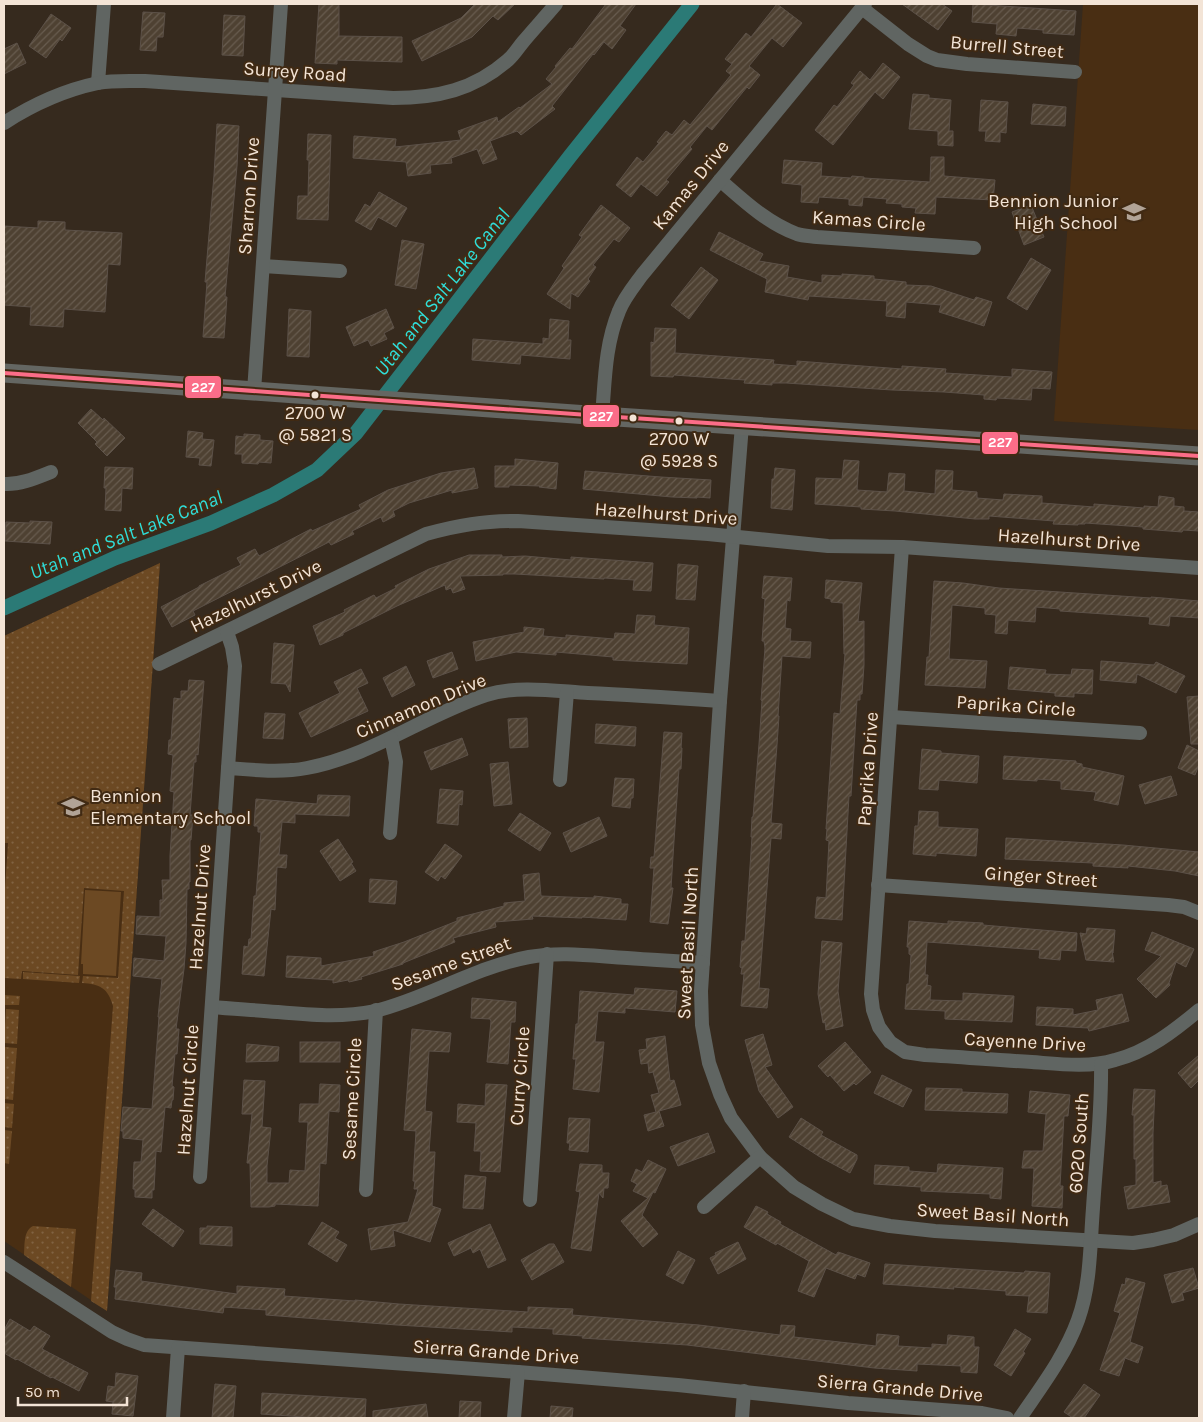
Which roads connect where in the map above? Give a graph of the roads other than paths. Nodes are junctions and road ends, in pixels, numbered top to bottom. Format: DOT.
graph roads {
  1 [pos="104,4"];
  2 [pos="281,4"];
  3 [pos="556,4"];
  4 [pos="863,6"];
  5 [pos="1075,72"];
  6 [pos="98,83"];
  7 [pos="276,90"];
  8 [pos="4,123"];
  9 [pos="720,180"];
  10 [pos="974,248"];
  11 [pos="263,266"];
  12 [pos="340,271"];
  13 [pos="4,373"];
  14 [pos="254,391"];
  15 [pos="602,416"];
  16 [pos="742,425"];
  17 [pos="1199,456"];
  18 [pos="50,472"];
  19 [pos="4,484"];
  20 [pos="732,537"];
  21 [pos="902,547"];
  22 [pos="1199,568"];
  23 [pos="227,632"];
  24 [pos="160,664"];
  25 [pos="567,692"];
  26 [pos="720,701"];
  27 [pos="890,717"];
  28 [pos="1140,733"];
  29 [pos="390,738"];
  30 [pos="228,768"];
  31 [pos="560,780"];
  32 [pos="390,833"];
  33 [pos="878,885"];
  34 [pos="1199,913"];
  35 [pos="547,954"];
  36 [pos="703,963"];
  37 [pos="871,994"];
  38 [pos="212,1007"];
  39 [pos="376,1010"];
  40 [pos="1199,1010"];
  41 [pos="1101,1064"];
  42 [pos="760,1157"];
  43 [pos="200,1177"];
  44 [pos="366,1190"];
  45 [pos="530,1200"];
  46 [pos="704,1208"];
  47 [pos="1199,1224"];
  48 [pos="1092,1241"];
  49 [pos="4,1262"];
  50 [pos="178,1348"];
  51 [pos="518,1372"];
  52 [pos="744,1391"];
  53 [pos="901,1413"];
  54 [pos="173,1418"];
  55 [pos="514,1418"];
  56 [pos="742,1418"];
  57 [pos="1007,1418"];
  58 [pos="1020,1418"];
  1 -- 6 [label="street"];
  2 -- 7 [label="street, Sharron Drive"];
  3 -- 7 [label="street, Surrey Road"];
  4 -- 5 [label="street, Burrell Street"];
  4 -- 9 [label="street, Kamas Drive"];
  6 -- 7 [label="street, Surrey Road"];
  6 -- 8 [label="street, Surrey Road"];
  7 -- 11 [label="street, Sharron Drive"];
  9 -- 10 [label="street, Kamas Circle"];
  9 -- 15 [label="street, Kamas Drive"];
  11 -- 12 [label="street"];
  11 -- 14 [label="street, Sharron Drive"];
  13 -- 14 [label="main road"];
  14 -- 15 [label="main road"];
  15 -- 16 [label="main road"];
  16 -- 17 [label="main road"];
  16 -- 20 [label="street, Sweet Basil North"];
  18 -- 19 [label="street"];
  20 -- 21 [label="street, Hazelhurst Drive"];
  20 -- 23 [label="street, Hazelhurst Drive"];
  20 -- 26 [label="street, Sweet Basil North"];
  21 -- 22 [label="street, Hazelhurst Drive"];
  21 -- 27 [label="street, Paprika Drive"];
  23 -- 24 [label="street, Hazelhurst Drive"];
  23 -- 30 [label="street, Hazelnut Drive"];
  25 -- 26 [label="street, Cinnamon Drive"];
  25 -- 29 [label="street, Cinnamon Drive"];
  25 -- 31 [label="street"];
  26 -- 36 [label="street, Sweet Basil North"];
  27 -- 28 [label="street, Paprika Circle"];
  27 -- 33 [label="street, Paprika Drive"];
  29 -- 30 [label="street, Cinnamon Drive"];
  29 -- 32 [label="street"];
  30 -- 38 [label="street, Hazelnut Drive"];
  33 -- 34 [label="street, Ginger Street"];
  33 -- 37 [label="street, Paprika Drive"];
  35 -- 36 [label="street, Sesame Street"];
  35 -- 39 [label="street, Sesame Street"];
  35 -- 45 [label="street, Curry Circle"];
  36 -- 42 [label="street, Sweet Basil North"];
  37 -- 41 [label="street, Cayenne Drive"];
  38 -- 39 [label="street, Sesame Street"];
  38 -- 43 [label="street, Hazelnut Circle"];
  39 -- 44 [label="street, Sesame Circle"];
  40 -- 41 [label="street, Cayenne Drive"];
  41 -- 48 [label="street, 6020 South"];
  42 -- 46 [label="street"];
  42 -- 48 [label="street, Sweet Basil North"];
  47 -- 48 [label="street, Sweet Basil North"];
  48 -- 58 [label="street, 6020 South"];
  49 -- 50 [label="street, Sierra Grande Drive"];
  50 -- 51 [label="street, Sierra Grande Drive"];
  50 -- 54 [label="street"];
  51 -- 52 [label="street, Sierra Grande Drive"];
  51 -- 55 [label="street"];
  52 -- 53 [label="street, Sierra Grande Drive"];
  52 -- 56 [label="street"];
  53 -- 57 [label="street, Sierra Grande Drive"];
}
